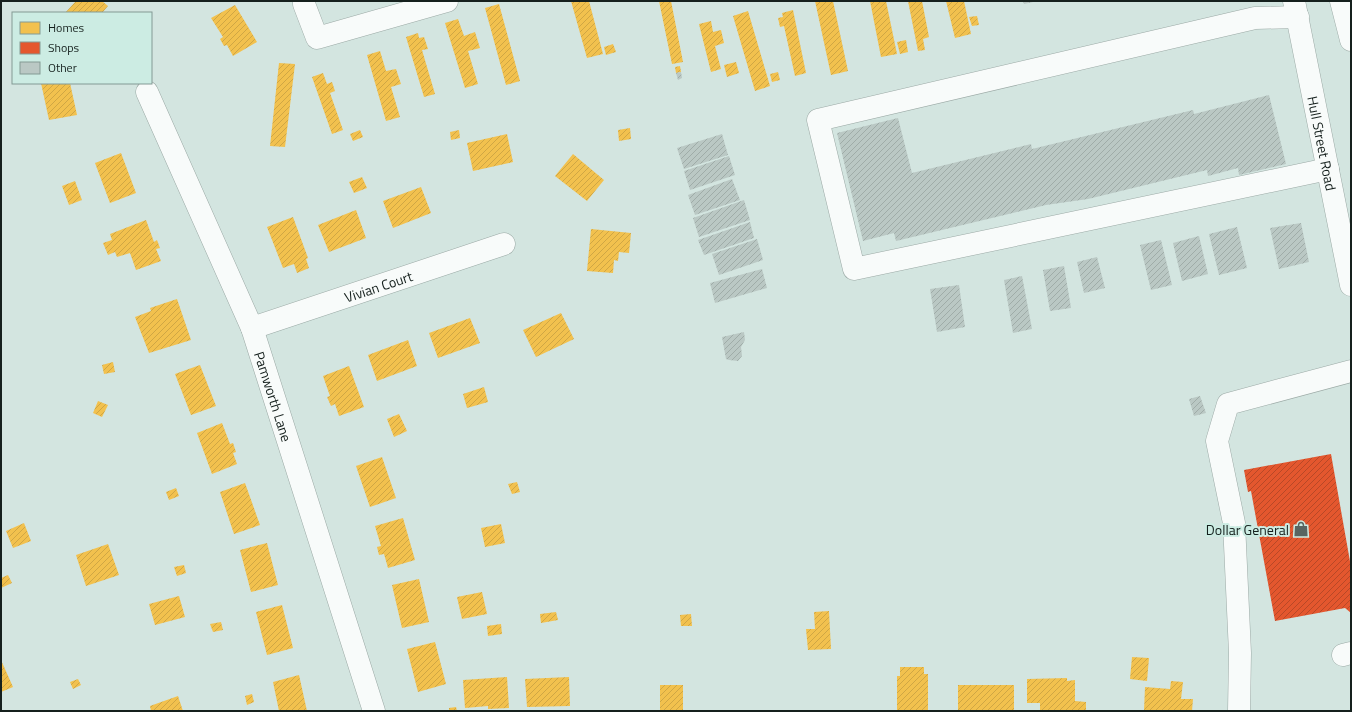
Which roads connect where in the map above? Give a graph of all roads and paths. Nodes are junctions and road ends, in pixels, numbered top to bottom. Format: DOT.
graph roads {
  1 [pos="304,1"];
  2 [pos="447,1"];
  3 [pos="1341,1"];
  4 [pos="1296,9"];
  5 [pos="1351,40"];
  6 [pos="148,92"];
  7 [pos="1328,169"];
  8 [pos="1344,214"];
  9 [pos="504,244"];
  10 [pos="1351,285"];
  11 [pos="252,328"];
  12 [pos="1351,371"];
  13 [pos="374,711"];
  14 [pos="1239,711"];
  1 -- 2 [label="street"];
  3 -- 5 [label="street"];
  4 -- 7 [label="street, Hull Street Road"];
  4 -- 7 [label="street"];
  6 -- 11 [label="street, Pamworth Lane"];
  7 -- 8 [label="street, Hull Street Road"];
  8 -- 10 [label="street, Hull Street Road"];
  9 -- 11 [label="street, Vivian Court"];
  11 -- 13 [label="street, Pamworth Lane"];
  12 -- 14 [label="street"];
}
